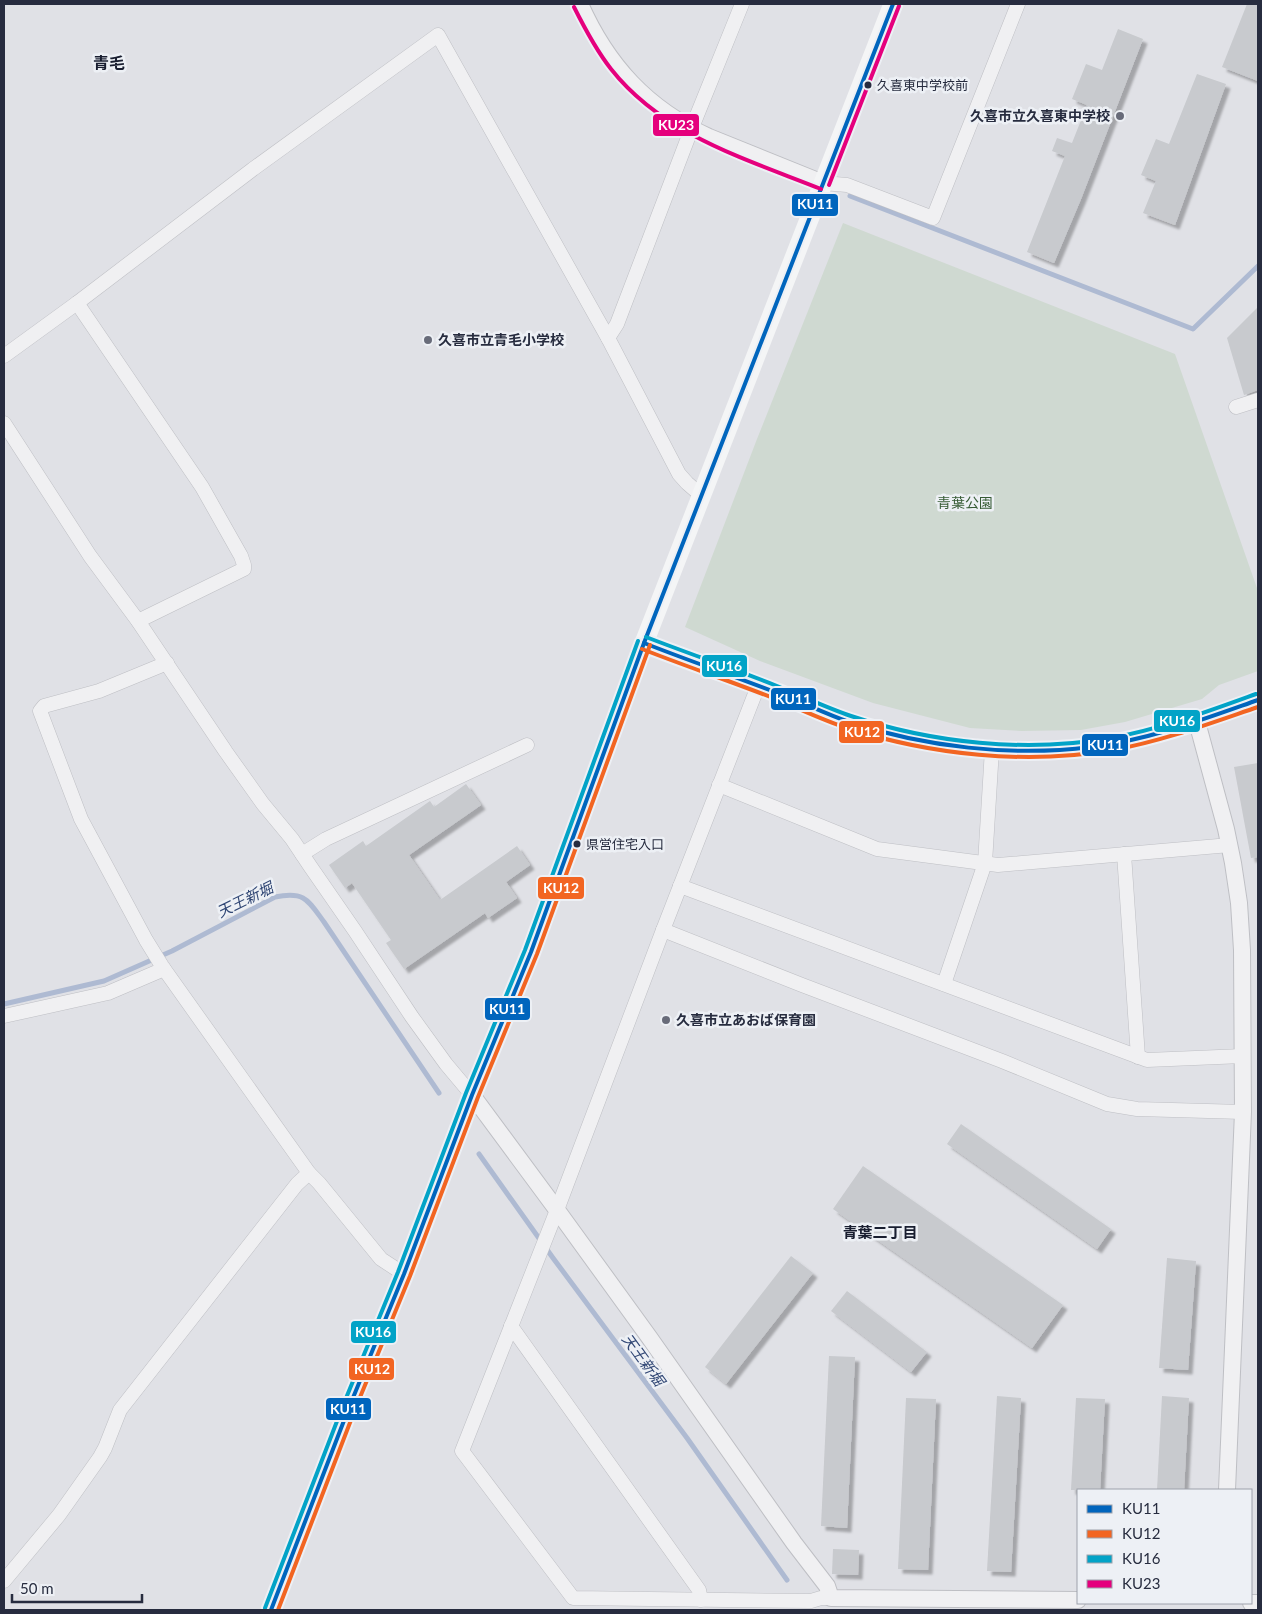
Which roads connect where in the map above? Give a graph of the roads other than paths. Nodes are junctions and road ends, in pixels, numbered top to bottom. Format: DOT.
graph roads {
  1 [pos="580,4"];
  2 [pos="742,4"];
  3 [pos="893,4"];
  4 [pos="1018,4"];
  5 [pos="691,130"];
  6 [pos="822,183"];
  7 [pos="77,303"];
  8 [pos="608,338"];
  9 [pos="4,356"];
  10 [pos="1258,400"];
  11 [pos="1236,407"];
  12 [pos="4,423"];
  13 [pos="702,496"];
  14 [pos="138,621"];
  15 [pos="644,644"];
  16 [pos="167,663"];
  17 [pos="758,686"];
  18 [pos="1258,700"];
  19 [pos="1197,722"];
  20 [pos="528,745"];
  21 [pos="992,749"];
  22 [pos="719,785"];
  23 [pos="1230,846"];
  24 [pos="302,854"];
  25 [pos="1124,854"];
  26 [pos="985,863"];
  27 [pos="680,886"];
  28 [pos="663,930"];
  29 [pos="163,968"];
  30 [pos="944,984"];
  31 [pos="4,1016"];
  32 [pos="1243,1056"];
  33 [pos="1138,1057"];
  34 [pos="472,1095"];
  35 [pos="1243,1112"];
  36 [pos="309,1173"];
  37 [pos="557,1210"];
  38 [pos="404,1274"];
  39 [pos="510,1326"];
  40 [pos="1227,1489"];
  41 [pos="4,1582"];
  42 [pos="831,1598"];
  43 [pos="701,1600"];
  44 [pos="1077,1600"];
  45 [pos="271,1610"];
  1 -- 5 [label="street"];
  2 -- 5 [label="street"];
  3 -- 6 [label="main road"];
  4 -- 6 [label="street"];
  5 -- 6 [label="street"];
  5 -- 8 [label="street"];
  6 -- 13 [label="main road"];
  7 -- 8 [label="street"];
  7 -- 9 [label="street"];
  7 -- 14 [label="street"];
  8 -- 13 [label="street"];
  10 -- 11 [label="street"];
  12 -- 14 [label="street"];
  13 -- 15 [label="main road"];
  14 -- 16 [label="street"];
  15 -- 17 [label="street"];
  15 -- 34 [label="main road"];
  16 -- 24 [label="street"];
  16 -- 29 [label="street"];
  17 -- 21 [label="street"];
  17 -- 22 [label="street"];
  18 -- 19 [label="street"];
  19 -- 21 [label="street"];
  19 -- 23 [label="street"];
  20 -- 24 [label="street"];
  21 -- 26 [label="street"];
  22 -- 26 [label="street"];
  22 -- 27 [label="street"];
  23 -- 25 [label="street"];
  23 -- 32 [label="street"];
  24 -- 34 [label="street"];
  25 -- 26 [label="street"];
  25 -- 33 [label="street"];
  26 -- 30 [label="street"];
  27 -- 28 [label="street"];
  27 -- 30 [label="street"];
  28 -- 35 [label="street"];
  28 -- 37 [label="street"];
  29 -- 31 [label="street"];
  29 -- 36 [label="street"];
  30 -- 33 [label="street"];
  32 -- 33 [label="street"];
  32 -- 35 [label="street"];
  34 -- 37 [label="street"];
  34 -- 38 [label="main road"];
  35 -- 40 [label="street"];
  36 -- 38 [label="street"];
  36 -- 41 [label="street"];
  37 -- 39 [label="street"];
  37 -- 42 [label="street"];
  38 -- 45 [label="main road"];
  39 -- 43 [label="street"];
  39 -- 43 [label="street"];
  42 -- 43 [label="street"];
  42 -- 44 [label="street"];
}
